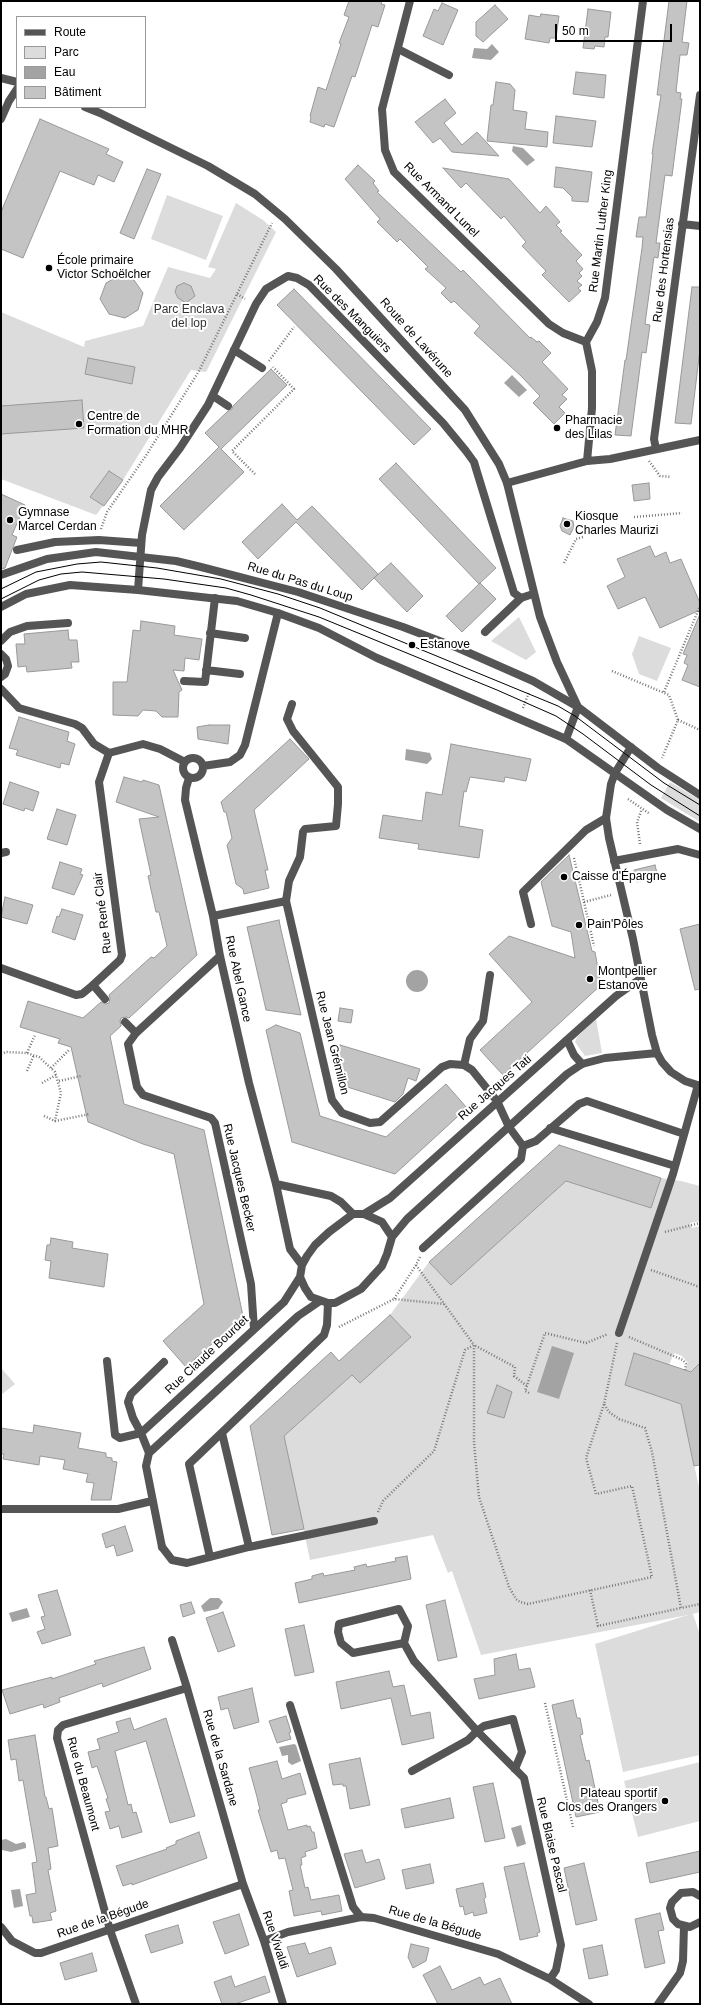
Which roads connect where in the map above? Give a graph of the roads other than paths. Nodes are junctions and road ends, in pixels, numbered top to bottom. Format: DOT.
graph roads {
  1 [pos="410,1"];
  2 [pos="643,1"];
  3 [pos="398,49"];
  4 [pos="449,75"];
  5 [pos="1,78"];
  6 [pos="16,82"];
  7 [pos="16,90"];
  8 [pos="700,96"];
  9 [pos="88,108"];
  10 [pos="1,119"];
  11 [pos="682,224"];
  12 [pos="700,226"];
  13 [pos="586,342"];
  14 [pos="234,350"];
  15 [pos="262,368"];
  16 [pos="212,396"];
  17 [pos="228,406"];
  18 [pos="700,440"];
  19 [pos="656,449"];
  20 [pos="587,461"];
  21 [pos="506,482"];
  22 [pos="141,543"];
  23 [pos="17,550"];
  24 [pos="140,556"];
  25 [pos="1,575"];
  26 [pos="138,590"];
  27 [pos="533,594"];
  28 [pos="215,598"];
  29 [pos="522,598"];
  30 [pos="1,607"];
  31 [pos="278,612"];
  32 [pos="68,624"];
  33 [pos="485,632"];
  34 [pos="210,633"];
  35 [pos="245,638"];
  36 [pos="1,641"];
  37 [pos="1,654"];
  38 [pos="206,670"];
  39 [pos="240,674"];
  40 [pos="1,677"];
  41 [pos="184,682"];
  42 [pos="1,689"];
  43 [pos="292,704"];
  44 [pos="578,706"];
  45 [pos="566,739"];
  46 [pos="631,747"];
  47 [pos="109,753"];
  48 [pos="185,762"];
  49 [pos="203,766"];
  50 [pos="615,773"];
  51 [pos="189,778"];
  52 [pos="700,795"];
  53 [pos="606,818"];
  54 [pos="700,829"];
  55 [pos="700,856"];
  56 [pos="614,861"];
  57 [pos="286,901"];
  58 [pos="213,916"];
  59 [pos="531,924"];
  60 [pos="220,956"];
  61 [pos="1,968"];
  62 [pos="490,975"];
  63 [pos="640,979"];
  64 [pos="93,985"];
  65 [pos="105,999"];
  66 [pos="125,1022"];
  67 [pos="136,1033"];
  68 [pos="567,1040"];
  69 [pos="657,1053"];
  70 [pos="582,1064"];
  71 [pos="464,1065"];
  72 [pos="699,1085"];
  73 [pos="497,1101"];
  74 [pos="509,1127"];
  75 [pos="550,1128"];
  76 [pos="684,1134"];
  77 [pos="523,1146"];
  78 [pos="675,1166"];
  79 [pos="276,1184"];
  80 [pos="354,1214"];
  81 [pos="364,1214"];
  82 [pos="392,1237"];
  83 [pos="423,1248"];
  84 [pos="302,1265"];
  85 [pos="300,1277"];
  86 [pos="324,1302"];
  87 [pos="254,1329"];
  88 [pos="619,1333"];
  89 [pos="107,1361"];
  90 [pos="164,1362"];
  91 [pos="141,1433"];
  92 [pos="222,1433"];
  93 [pos="149,1453"];
  94 [pos="152,1501"];
  95 [pos="1,1509"];
  96 [pos="374,1521"];
  97 [pos="250,1547"];
  98 [pos="210,1557"];
  99 [pos="172,1640"];
  100 [pos="404,1643"];
  101 [pos="187,1688"];
  102 [pos="290,1705"];
  103 [pos="478,1731"];
  104 [pos="515,1769"];
  105 [pos="412,1771"];
  106 [pos="242,1884"];
  107 [pos="700,1896"];
  108 [pos="361,1917"];
  109 [pos="700,1922"];
  110 [pos="684,1926"];
  111 [pos="1,1927"];
  112 [pos="110,1930"];
  113 [pos="264,1941"];
  114 [pos="550,1979"];
  115 [pos="136,2004"];
  116 [pos="283,2004"];
  117 [pos="589,2004"];
  118 [pos="658,2004"];
  1 -- 3 [label="street, Rue Armand Lunel"];
  2 -- 13 [label="street, Rue Martin Luther King"];
  3 -- 4 [label="street"];
  3 -- 13 [label="street, Rue Armand Lunel"];
  5 -- 6 [label="street"];
  7 -- 10 [label="street"];
  8 -- 11 [label="street, Rue des Hortensias"];
  9 -- 21 [label="street, Route de Lavérune"];
  11 -- 12 [label="street"];
  11 -- 19 [label="street, Rue des Hortensias"];
  13 -- 20 [label="street"];
  14 -- 15 [label="street"];
  14 -- 16 [label="street, Rue des Manguiers"];
  14 -- 29 [label="street, Rue des Manguiers"];
  16 -- 17 [label="street"];
  16 -- 22 [label="street, Rue des Manguiers"];
  18 -- 19 [label="street"];
  19 -- 20 [label="street"];
  20 -- 21 [label="street"];
  21 -- 27 [label="street, Route de Lavérune"];
  22 -- 23 [label="street"];
  22 -- 24 [label="street, Rue des Manguiers"];
  24 -- 25 [label="street, Rue du Pas du Loup"];
  24 -- 26 [label="street, Rue des Manguiers"];
  24 -- 44 [label="street, Rue du Pas du Loup"];
  26 -- 28 [label="street"];
  26 -- 30 [label="street"];
  27 -- 29 [label="street"];
  27 -- 44 [label="street, Route de Lavérune"];
  28 -- 31 [label="street"];
  28 -- 34 [label="street"];
  29 -- 33 [label="street"];
  31 -- 45 [label="street"];
  31 -- 49 [label="street"];
  32 -- 36 [label="street"];
  34 -- 35 [label="street"];
  34 -- 38 [label="street"];
  37 -- 40 [label="street"];
  38 -- 39 [label="street"];
  38 -- 41 [label="street"];
  42 -- 47 [label="street"];
  43 -- 57 [label="street, Rue Jean Grémillon"];
  44 -- 45 [label="street"];
  44 -- 46 [label="street, Route de Lavérune"];
  45 -- 50 [label="street"];
  46 -- 50 [label="street"];
  46 -- 52 [label="street, Route de Lavérune"];
  47 -- 48 [label="street"];
  47 -- 64 [label="street, Rue René Clair"];
  48 -- 49 [label="street"];
  48 -- 51 [label="street, Rue Abel Gance"];
  49 -- 51 [label="street"];
  50 -- 53 [label="street"];
  50 -- 54 [label="street"];
  51 -- 58 [label="street, Rue Abel Gance"];
  53 -- 56 [label="street"];
  53 -- 59 [label="street"];
  55 -- 56 [label="street"];
  56 -- 63 [label="street"];
  57 -- 58 [label="street"];
  57 -- 71 [label="street, Rue Jean Grémillon"];
  58 -- 60 [label="street, Rue Abel Gance"];
  60 -- 67 [label="street, Rue Jacques Becker"];
  60 -- 79 [label="street, Rue Abel Gance"];
  61 -- 64 [label="street, Rue René Clair"];
  62 -- 71 [label="street"];
  63 -- 68 [label="street, Rue Jacques Tati"];
  63 -- 69 [label="street"];
  64 -- 65 [label="street"];
  66 -- 67 [label="street"];
  67 -- 87 [label="street, Rue Jacques Becker"];
  68 -- 70 [label="street"];
  68 -- 73 [label="street, Rue Jacques Tati"];
  69 -- 70 [label="street"];
  69 -- 72 [label="street"];
  70 -- 74 [label="street"];
  71 -- 73 [label="street"];
  72 -- 76 [label="street"];
  73 -- 74 [label="street"];
  73 -- 81 [label="street, Rue Jacques Tati"];
  74 -- 77 [label="street"];
  74 -- 82 [label="street"];
  75 -- 76 [label="street"];
  75 -- 77 [label="street"];
  75 -- 78 [label="street"];
  76 -- 78 [label="street"];
  77 -- 83 [label="street"];
  78 -- 88 [label="street"];
  79 -- 80 [label="street"];
  79 -- 84 [label="street, Rue Abel Gance"];
  80 -- 81 [label="street"];
  80 -- 84 [label="street"];
  81 -- 82 [label="street"];
  82 -- 86 [label="street"];
  84 -- 85 [label="street"];
  85 -- 86 [label="street"];
  85 -- 87 [label="street, Rue Claude Bourdet"];
  86 -- 92 [label="street"];
  86 -- 93 [label="street"];
  87 -- 91 [label="street, Rue Claude Bourdet"];
  89 -- 91 [label="street"];
  90 -- 91 [label="street"];
  91 -- 93 [label="street"];
  92 -- 97 [label="street"];
  92 -- 98 [label="street"];
  93 -- 94 [label="street"];
  94 -- 95 [label="street"];
  94 -- 98 [label="street"];
  96 -- 97 [label="street"];
  97 -- 98 [label="street"];
  99 -- 101 [label="street, Rue de la Sardane"];
  100 -- 100 [label="street"];
  100 -- 103 [label="street, Rue Blaise Pascal"];
  101 -- 106 [label="street, Rue de la Sardane"];
  101 -- 112 [label="street, Rue du Beaumont"];
  102 -- 108 [label="street"];
  103 -- 104 [label="street, Rue Blaise Pascal"];
  103 -- 104 [label="street"];
  103 -- 105 [label="street"];
  104 -- 114 [label="street, Rue Blaise Pascal"];
  106 -- 112 [label="street, Rue de la Bégude"];
  106 -- 113 [label="street, Rue Vivaldi"];
  107 -- 110 [label="street"];
  108 -- 113 [label="street, Rue de la Bégude"];
  108 -- 114 [label="street, Rue de la Bégude"];
  109 -- 110 [label="street"];
  110 -- 118 [label="street"];
  111 -- 112 [label="street, Rue de la Bégude"];
  112 -- 115 [label="street"];
  113 -- 116 [label="street, Rue Vivaldi"];
  114 -- 117 [label="street, Rue de la Bégude"];
}
